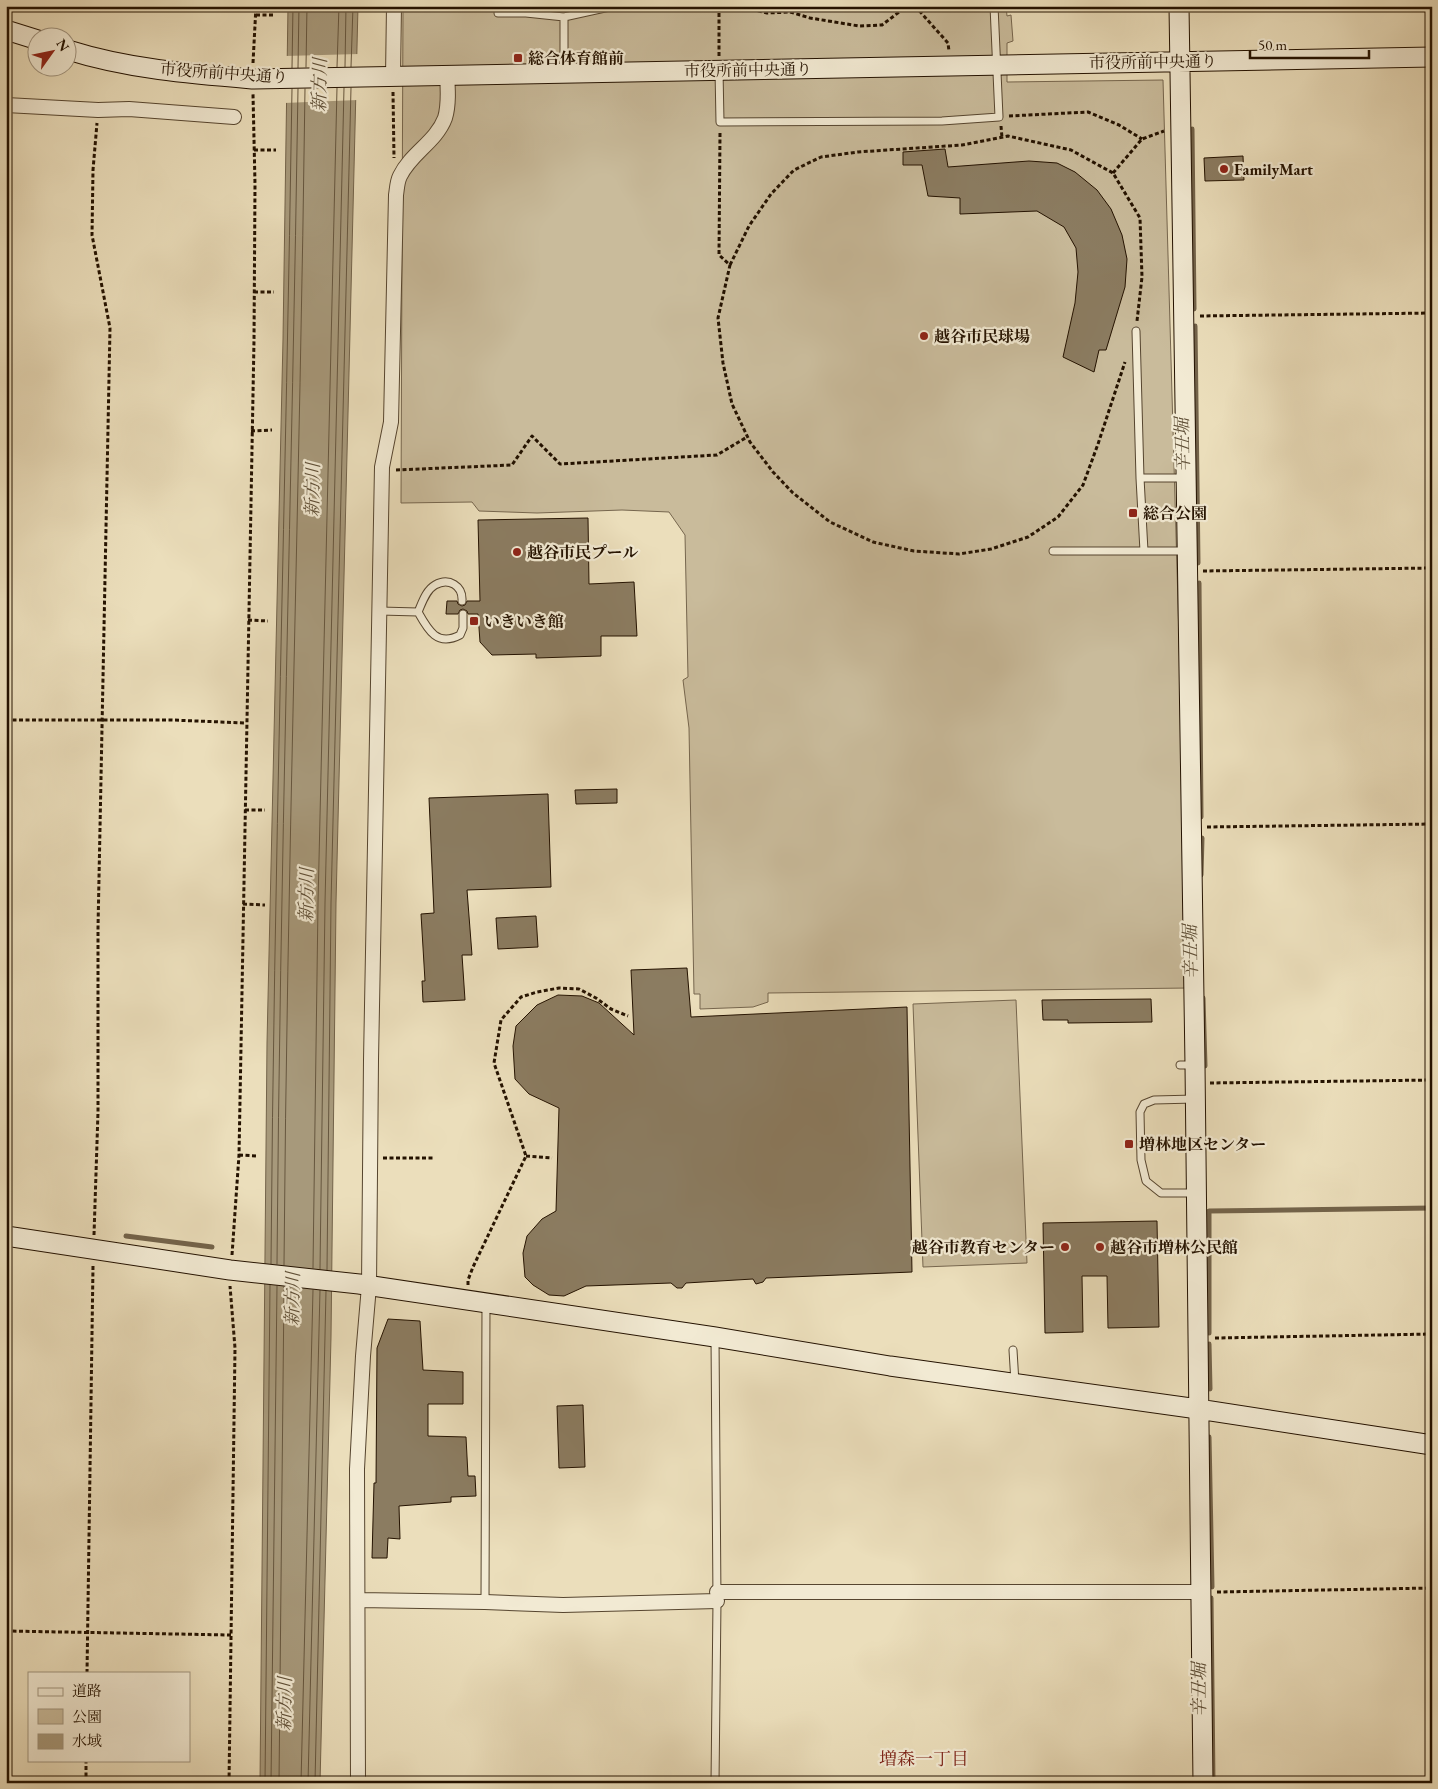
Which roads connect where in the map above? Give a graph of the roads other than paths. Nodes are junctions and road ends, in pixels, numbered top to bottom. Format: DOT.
graph roads {
  1 [pos="394,6"];
  2 [pos="614,6"];
  3 [pos="994,6"];
  4 [pos="1179,6"];
  5 [pos="524,9"];
  6 [pos="498,13"];
  7 [pos="564,17"];
  8 [pos="6,30"];
  9 [pos="28,37"];
  10 [pos="78,52"];
  11 [pos="1432,56"];
  12 [pos="1180,61"];
  13 [pos="996,65"];
  14 [pos="719,70"];
  15 [pos="564,73"];
  16 [pos="447,75"];
  17 [pos="400,76"];
  18 [pos="6,105"];
  19 [pos="234,117"];
  20 [pos="1136,331"];
  21 [pos="1140,478"];
  22 [pos="1186,478"];
  23 [pos="1053,551"];
  24 [pos="1144,551"];
  25 [pos="1187,552"];
  26 [pos="462,601"];
  27 [pos="380,611"];
  28 [pos="418,612"];
  29 [pos="463,614"];
  30 [pos="1195,1091"];
  31 [pos="1196,1193"];
  32 [pos="6,1236"];
  33 [pos="364,1285"];
  34 [pos="486,1303"];
  35 [pos="715,1337"];
  36 [pos="1013,1350"];
  37 [pos="1015,1383"];
  38 [pos="1198,1409"];
  39 [pos="1432,1445"];
  40 [pos="1200,1592"];
  41 [pos="717,1596"];
  42 [pos="359,1600"];
  43 [pos="485,1602"];
  44 [pos="358,1783"];
  45 [pos="715,1783"];
  46 [pos="1203,1783"];
  1 -- 17 [label="street"];
  2 -- 7 [label="lane"];
  3 -- 13 [label="lane"];
  4 -- 12 [label="street"];
  5 -- 6 [label="lane"];
  5 -- 7 [label="lane"];
  7 -- 15 [label="lane"];
  8 -- 9 [label="street"];
  10 -- 17 [label="street, 市役所前中央通り"];
  11 -- 12 [label="street, 市役所前中央通り"];
  12 -- 13 [label="street, 市役所前中央通り"];
  12 -- 22 [label="street"];
  13 -- 14 [label="street, 市役所前中央通り"];
  13 -- 14 [label="lane"];
  14 -- 15 [label="street, 市役所前中央通り"];
  15 -- 16 [label="street, 市役所前中央通り"];
  16 -- 17 [label="street, 市役所前中央通り"];
  16 -- 27 [label="street"];
  18 -- 19 [label="street"];
  20 -- 21 [label="lane"];
  21 -- 22 [label="lane"];
  21 -- 24 [label="lane"];
  22 -- 25 [label="street"];
  23 -- 24 [label="lane"];
  24 -- 25 [label="lane"];
  25 -- 30 [label="street"];
  26 -- 28 [label="lane"];
  27 -- 28 [label="lane"];
  27 -- 33 [label="street"];
  28 -- 29 [label="lane"];
  30 -- 31 [label="street"];
  30 -- 31 [label="lane"];
  31 -- 38 [label="street"];
  32 -- 33 [label="street"];
  33 -- 34 [label="street"];
  33 -- 42 [label="street"];
  34 -- 35 [label="street"];
  34 -- 43 [label="lane"];
  35 -- 37 [label="street"];
  35 -- 41 [label="lane"];
  36 -- 37 [label="lane"];
  37 -- 38 [label="street"];
  38 -- 39 [label="street"];
  38 -- 40 [label="street"];
  40 -- 41 [label="street"];
  40 -- 46 [label="street"];
  41 -- 43 [label="street"];
  41 -- 45 [label="lane"];
  42 -- 43 [label="street"];
  42 -- 44 [label="street"];
}
